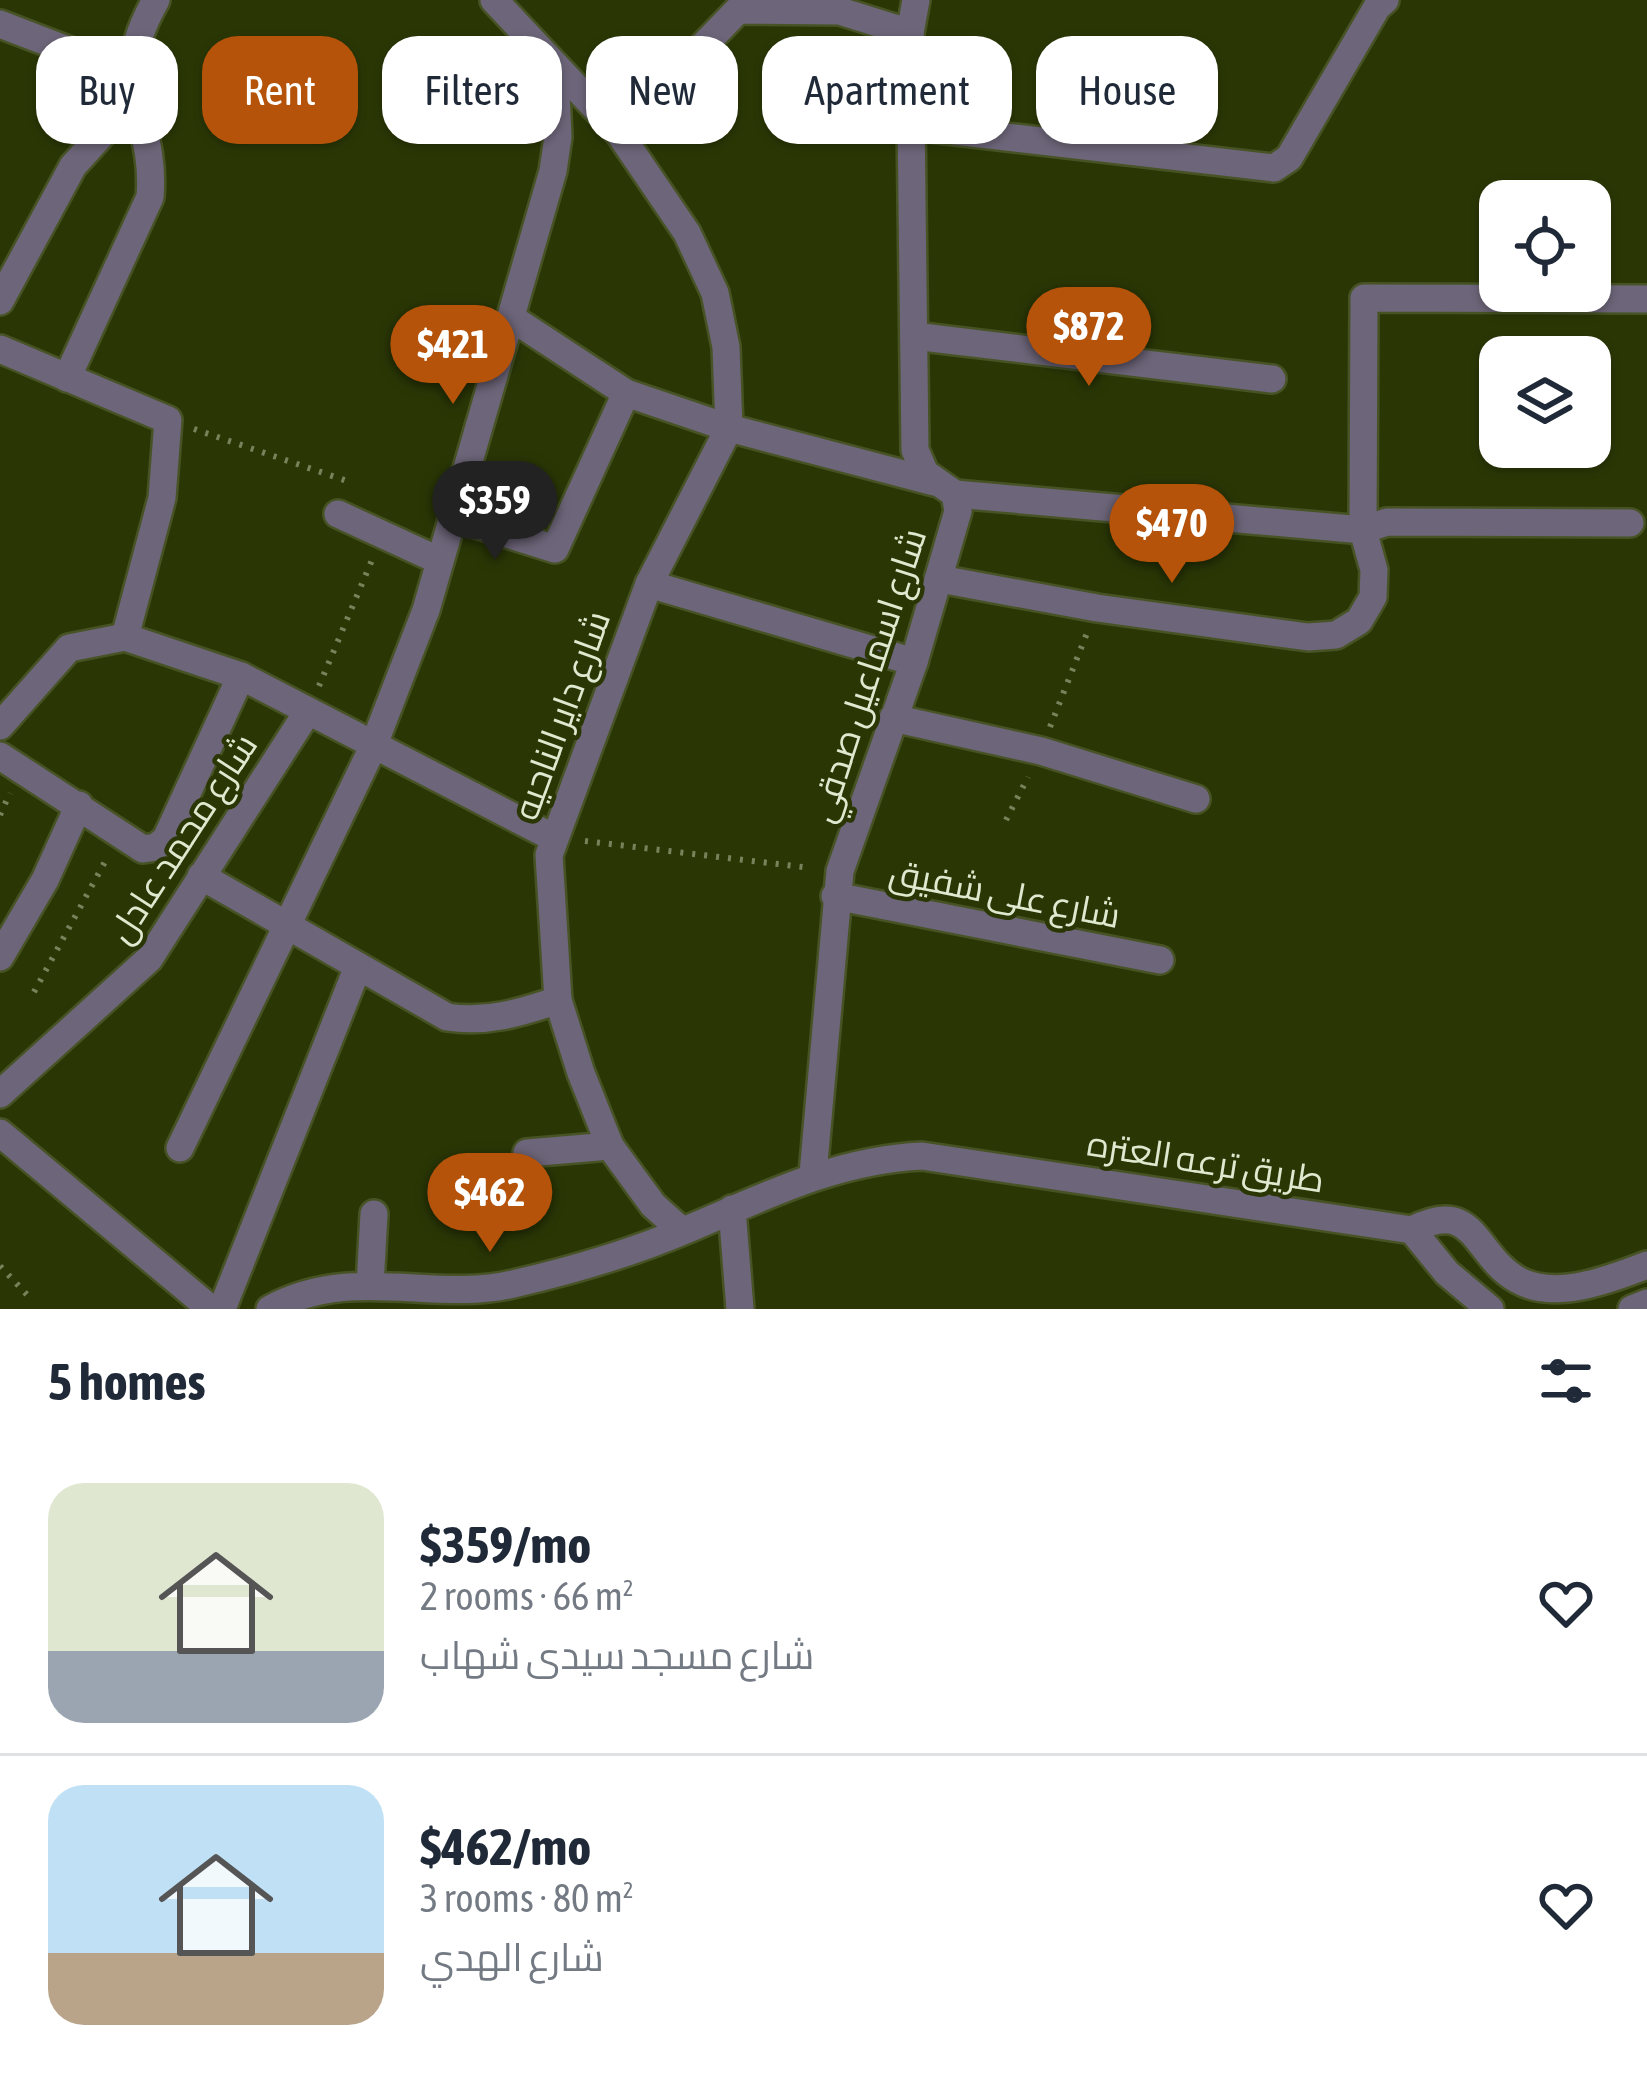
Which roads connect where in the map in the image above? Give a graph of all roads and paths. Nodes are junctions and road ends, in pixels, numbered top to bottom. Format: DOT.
graph roads {
  1 [pos="156,0"];
  2 [pos="494,0"];
  3 [pos="916,0"];
  4 [pos="1385,0"];
  5 [pos="0,24"];
  6 [pos="910,33"];
  7 [pos="146,36"];
  8 [pos="525,36"];
  9 [pos="713,36"];
  10 [pos="910,36"];
  11 [pos="36,41"];
  12 [pos="562,77"];
  13 [pos="586,101"];
  14 [pos="1012,138"];
  15 [pos="89,144"];
  16 [pos="148,144"];
  17 [pos="556,144"];
  18 [pos="626,144"];
  19 [pos="912,144"];
  20 [pos="1647,299"];
  21 [pos="0,302"];
  22 [pos="513,320"];
  23 [pos="914,336"];
  24 [pos="0,349"];
  25 [pos="67,378"];
  26 [pos="1272,379"];
  27 [pos="626,393"];
  28 [pos="169,420"];
  29 [pos="729,428"];
  30 [pos="350,482"];
  31 [pos="944,488"];
  32 [pos="338,514"];
  33 [pos="453,517"];
  34 [pos="1630,523"];
  35 [pos="1363,530"];
  36 [pos="383,534"];
  37 [pos="440,561"];
  38 [pos="940,579"];
  39 [pos="649,584"];
  40 [pos="1097,608"];
  41 [pos="125,637"];
  42 [pos="914,662"];
  43 [pos="241,676"];
  44 [pos="308,711"];
  45 [pos="893,718"];
  46 [pos="0,726"];
  47 [pos="373,747"];
  48 [pos="1041,752"];
  49 [pos="0,756"];
  50 [pos="1196,799"];
  51 [pos="79,805"];
  52 [pos="1006,820"];
  53 [pos="120,834"];
  54 [pos="552,837"];
  55 [pos="201,876"];
  56 [pos="838,884"];
  57 [pos="286,922"];
  58 [pos="0,957"];
  59 [pos="1160,960"];
  60 [pos="357,969"];
  61 [pos="34,992"];
  62 [pos="557,1000"];
  63 [pos="0,1094"];
  64 [pos="0,1133"];
  65 [pos="610,1145"];
  66 [pos="179,1148"];
  67 [pos="527,1153"];
  68 [pos="813,1174"];
  69 [pos="732,1209"];
  70 [pos="374,1214"];
  71 [pos="1412,1229"];
  72 [pos="682,1232"];
  73 [pos="1647,1265"];
  74 [pos="0,1266"];
  75 [pos="370,1286"];
  76 [pos="32,1300"];
  77 [pos="312,1300"];
  78 [pos="1647,1303"];
  79 [pos="211,1309"];
  80 [pos="222,1309"];
  81 [pos="270,1309"];
  82 [pos="740,1309"];
  83 [pos="1490,1309"];
  84 [pos="1632,1309"];
  1 -- 7 [label="street"];
  2 -- 8 [label="street, شارع داير الناحيه"];
  3 -- 6 [label="street, شارع اسماعيل صدقي"];
  4 -- 14 [label="street"];
  5 -- 11 [label="street"];
  6 -- 9 [label="street"];
  6 -- 10 [label="street, شارع اسماعيل صدقي"];
  12 -- 13 [label="street, شارع داير الناحيه"];
  15 -- 21 [label="street"];
  16 -- 25 [label="street"];
  17 -- 22 [label="street"];
  18 -- 29 [label="street, شارع داير الناحيه"];
  19 -- 23 [label="street, شارع اسماعيل صدقي"];
  20 -- 35 [label="street"];
  22 -- 27 [label="street"];
  22 -- 33 [label="street"];
  23 -- 26 [label="street"];
  23 -- 31 [label="street, شارع اسماعيل صدقي"];
  24 -- 25 [label="street"];
  25 -- 28 [label="street"];
  27 -- 29 [label="street"];
  27 -- 33 [label="street"];
  28 -- 30 [label="path"];
  28 -- 41 [label="street"];
  29 -- 31 [label="street"];
  29 -- 39 [label="street, شارع داير الناحيه"];
  31 -- 35 [label="street"];
  31 -- 38 [label="street, شارع اسماعيل صدقي"];
  32 -- 36 [label="street"];
  33 -- 37 [label="street"];
  34 -- 35 [label="street"];
  35 -- 40 [label="street"];
  36 -- 37 [label="street"];
  36 -- 44 [label="path"];
  37 -- 47 [label="street"];
  38 -- 40 [label="street"];
  38 -- 42 [label="street, شارع اسماعيل صدقي"];
  39 -- 42 [label="street"];
  39 -- 54 [label="street, شارع داير الناحيه"];
  40 -- 48 [label="path"];
  41 -- 43 [label="street"];
  41 -- 46 [label="street"];
  42 -- 45 [label="street, شارع اسماعيل صدقي"];
  43 -- 44 [label="street"];
  43 -- 53 [label="street"];
  44 -- 47 [label="street"];
  44 -- 55 [label="street, شارع محمد عادل"];
  45 -- 48 [label="street"];
  45 -- 56 [label="street, شارع اسماعيل صدقي"];
  47 -- 54 [label="street"];
  47 -- 57 [label="street"];
  48 -- 50 [label="street"];
  48 -- 52 [label="path"];
  49 -- 51 [label="street"];
  51 -- 53 [label="street"];
  51 -- 58 [label="street"];
  53 -- 61 [label="path"];
  54 -- 56 [label="path"];
  54 -- 62 [label="street, شارع داير الناحيه"];
  55 -- 57 [label="street"];
  55 -- 63 [label="street, شارع محمد عادل"];
  56 -- 59 [label="street, شارع على شفيق"];
  56 -- 68 [label="street, شارع اسماعيل صدقي"];
  57 -- 60 [label="street"];
  57 -- 66 [label="street"];
  60 -- 62 [label="street"];
  60 -- 80 [label="street"];
  62 -- 65 [label="street, شارع داير الناحيه"];
  64 -- 79 [label="street"];
  65 -- 67 [label="street"];
  65 -- 72 [label="street, شارع داير الناحيه"];
  68 -- 69 [label="street, طريق ترعه العتره"];
  68 -- 71 [label="street, طريق ترعه العتره"];
  69 -- 72 [label="street, طريق ترعه العتره"];
  69 -- 82 [label="street"];
  70 -- 75 [label="street"];
  71 -- 73 [label="street, طريق ترعه العتره"];
  71 -- 83 [label="street"];
  72 -- 75 [label="street, طريق ترعه العتره"];
  74 -- 76 [label="path"];
  75 -- 77 [label="street, طريق ترعه العتره"];
  77 -- 81 [label="street, طريق ترعه العتره"];
  78 -- 84 [label="street"];
}
